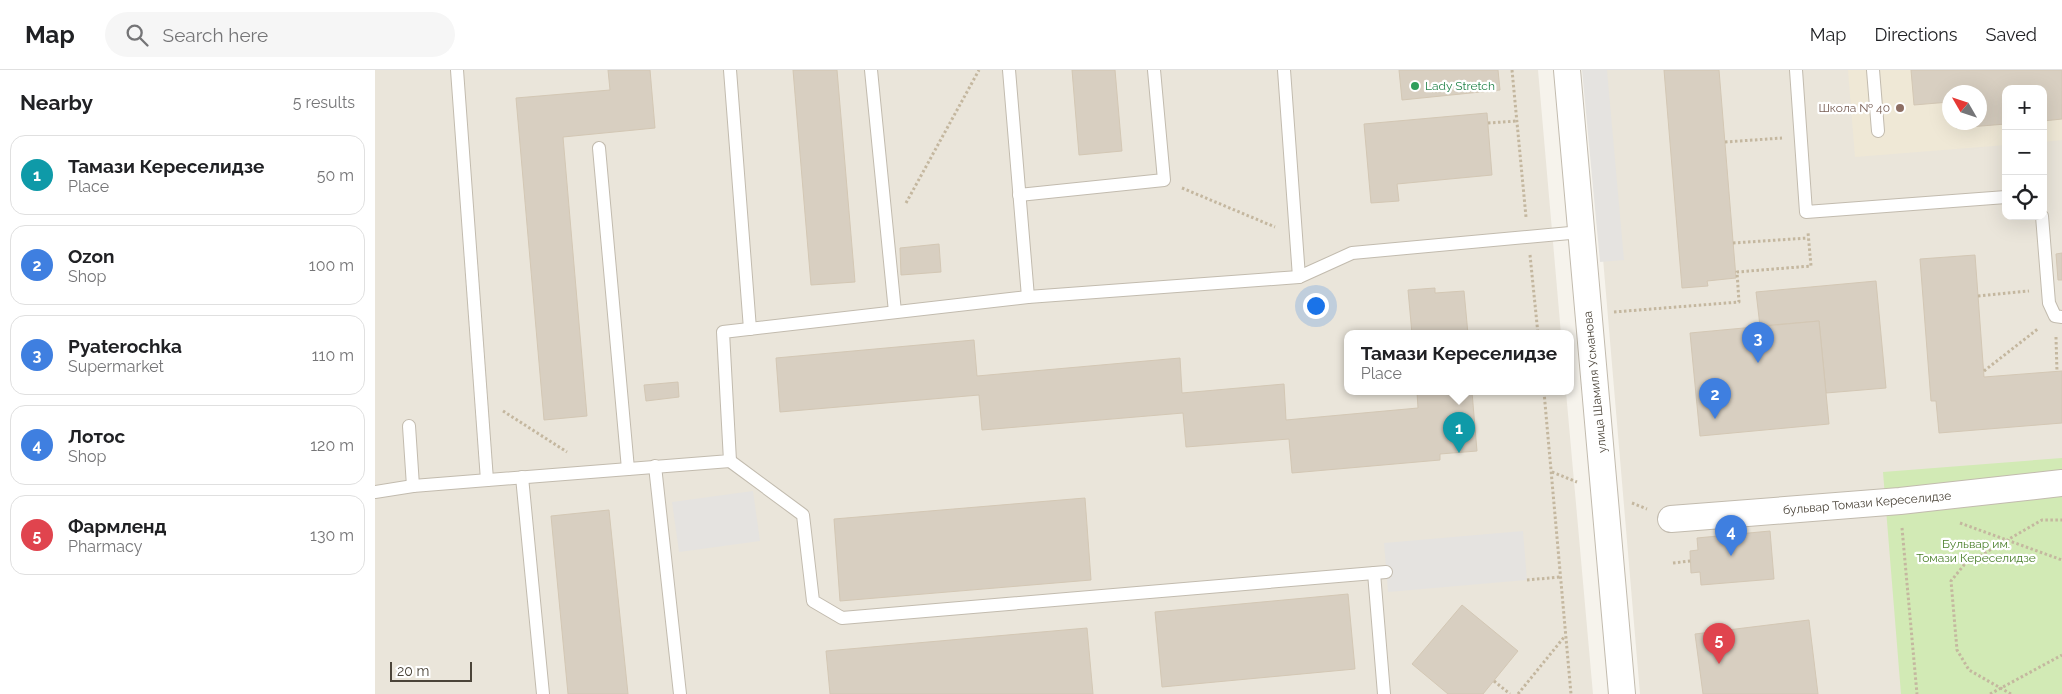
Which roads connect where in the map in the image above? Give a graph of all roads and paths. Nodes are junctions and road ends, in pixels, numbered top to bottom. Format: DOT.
graph roads {
  1 [pos="457,70"];
  2 [pos="730,70"];
  3 [pos="871,70"];
  4 [pos="979,70"];
  5 [pos="1009,70"];
  6 [pos="1154,70"];
  7 [pos="1284,70"];
  8 [pos="1512,70"];
  9 [pos="1567,70"];
  10 [pos="1796,70"];
  11 [pos="1873,70"];
  12 [pos="1517,121"];
  13 [pos="1488,124"];
  14 [pos="1877,131"];
  15 [pos="1801,137"];
  16 [pos="1725,142"];
  17 [pos="599,148"];
  18 [pos="1164,180"];
  19 [pos="1019,195"];
  20 [pos="2002,197"];
  21 [pos="1807,212"];
  22 [pos="2042,220"];
  23 [pos="1581,232"];
  24 [pos="887,236"];
  25 [pos="1296,236"];
  26 [pos="1528,238"];
  27 [pos="1809,238"];
  28 [pos="1733,244"];
  29 [pos="1299,277"];
  30 [pos="2047,289"];
  31 [pos="1978,296"];
  32 [pos="1028,297"];
  33 [pos="895,312"];
  34 [pos="1588,314"];
  35 [pos="2059,316"];
  36 [pos="750,329"];
  37 [pos="1538,330"];
  38 [pos="1984,371"];
  39 [pos="2057,372"];
  40 [pos="1544,395"];
  41 [pos="481,398"];
  42 [pos="409,426"];
  43 [pos="730,460"];
  44 [pos="655,466"];
  45 [pos="628,469"];
  46 [pos="597,471"];
  47 [pos="522,477"];
  48 [pos="487,480"];
  49 [pos="2062,484"];
  50 [pos="413,486"];
  51 [pos="375,492"];
  52 [pos="1900,501"];
  53 [pos="1671,519"];
  54 [pos="1953,520"];
  55 [pos="2062,520"];
  56 [pos="2007,540"];
  57 [pos="2062,560"];
  58 [pos="1691,561"];
  59 [pos="1673,562"];
  60 [pos="1560,577"];
  61 [pos="1527,580"];
  62 [pos="1565,636"];
  63 [pos="2062,655"];
  64 [pos="1494,681"];
  65 [pos="2000,688"];
  66 [pos="543,694"];
  67 [pos="680,694"];
  68 [pos="1384,694"];
  69 [pos="1510,694"];
  70 [pos="1518,694"];
  71 [pos="1571,694"];
  72 [pos="1622,694"];
  73 [pos="1917,694"];
  74 [pos="1990,694"];
  75 [pos="2011,694"];
  1 -- 41 [label="lane"];
  2 -- 36 [label="lane"];
  3 -- 24 [label="lane"];
  4 -- 24 [label="path"];
  5 -- 19 [label="lane"];
  6 -- 18 [label="lane"];
  7 -- 25 [label="lane"];
  8 -- 12 [label="path"];
  9 -- 23 [label="street, улица Шамиля Усманова"];
  10 -- 15 [label="lane"];
  11 -- 14 [label="lane"];
  12 -- 13 [label="path"];
  12 -- 26 [label="path"];
  15 -- 16 [label="path"];
  15 -- 21 [label="lane"];
  17 -- 45 [label="lane"];
  18 -- 19 [label="lane"];
  18 -- 25 [label="path"];
  19 -- 32 [label="lane"];
  20 -- 21 [label="lane"];
  21 -- 27 [label="path"];
  22 -- 30 [label="lane"];
  23 -- 26 [label="lane"];
  23 -- 34 [label="street, улица Шамиля Усманова"];
  24 -- 33 [label="lane"];
  25 -- 29 [label="lane"];
  26 -- 29 [label="lane"];
  26 -- 37 [label="path"];
  27 -- 28 [label="path"];
  27 -- 34 [label="path"];
  29 -- 32 [label="lane"];
  30 -- 31 [label="path"];
  30 -- 35 [label="lane"];
  32 -- 33 [label="lane"];
  33 -- 36 [label="lane"];
  34 -- 72 [label="street, улица Шамиля Усманова"];
  35 -- 38 [label="path"];
  35 -- 39 [label="path"];
  36 -- 43 [label="lane"];
  40 -- 60 [label="path"];
  41 -- 46 [label="path"];
  41 -- 48 [label="lane"];
  42 -- 50 [label="lane"];
  43 -- 44 [label="lane"];
  43 -- 68 [label="lane"];
  44 -- 45 [label="lane"];
  44 -- 67 [label="lane"];
  45 -- 46 [label="lane"];
  46 -- 47 [label="lane"];
  47 -- 48 [label="lane"];
  47 -- 66 [label="lane"];
  48 -- 50 [label="lane"];
  49 -- 52 [label="street, бульвар Томази Кереселидзе"];
  50 -- 51 [label="lane"];
  52 -- 53 [label="street, бульвар Томази Кереселидзе"];
  52 -- 73 [label="path"];
  54 -- 56 [label="path"];
  55 -- 56 [label="path"];
  56 -- 57 [label="path"];
  56 -- 65 [label="path"];
  58 -- 59 [label="path"];
  60 -- 61 [label="path"];
  60 -- 62 [label="path"];
  62 -- 70 [label="path"];
  62 -- 71 [label="path"];
  63 -- 65 [label="path"];
  64 -- 69 [label="path"];
  65 -- 74 [label="path"];
  65 -- 75 [label="path"];
}
